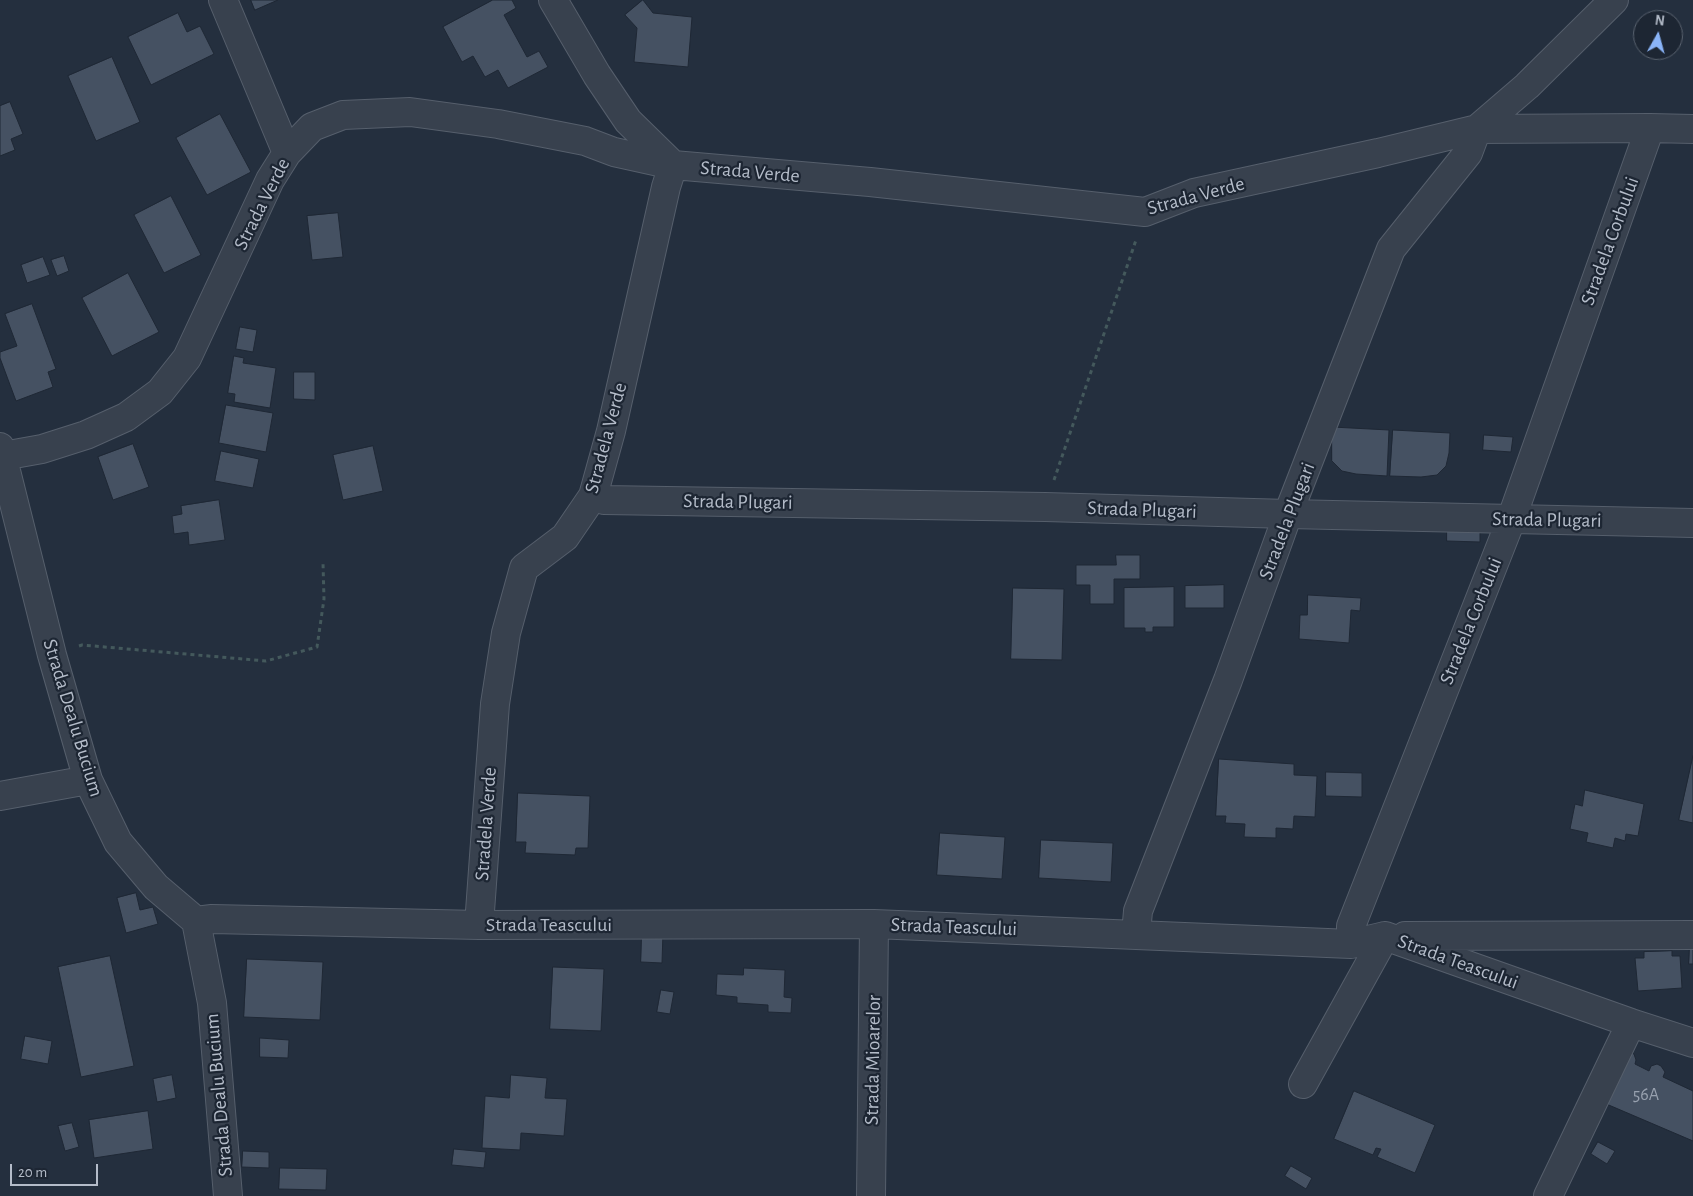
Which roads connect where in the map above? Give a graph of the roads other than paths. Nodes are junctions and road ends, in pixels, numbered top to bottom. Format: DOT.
graph roads {
  1 [pos="223,0"];
  2 [pos="553,0"];
  3 [pos="1614,0"];
  4 [pos="1650,128"];
  5 [pos="1477,129"];
  6 [pos="1693,129"];
  7 [pos="287,153"];
  8 [pos="673,165"];
  9 [pos="1,452"];
  10 [pos="593,496"];
  11 [pos="1288,514"];
  12 [pos="1511,520"];
  13 [pos="1693,523"];
  14 [pos="88,780"];
  15 [pos="0,796"];
  16 [pos="196,921"];
  17 [pos="874,924"];
  18 [pos="479,925"];
  19 [pos="1136,934"];
  20 [pos="1693,935"];
  21 [pos="1384,936"];
  22 [pos="1351,944"];
  23 [pos="1631,1023"];
  24 [pos="1693,1043"];
  25 [pos="1303,1084"];
  26 [pos="228,1196"];
  27 [pos="871,1196"];
  28 [pos="1548,1196"];
  1 -- 7 [label="street"];
  2 -- 8 [label="street"];
  3 -- 5 [label="street, Strada Verde"];
  4 -- 5 [label="street"];
  4 -- 6 [label="street"];
  4 -- 12 [label="street, Stradela Corbului"];
  5 -- 8 [label="street, Strada Verde"];
  5 -- 11 [label="street, Stradela Plugari"];
  7 -- 8 [label="street, Strada Verde"];
  7 -- 9 [label="street, Strada Verde"];
  8 -- 10 [label="street, Stradela Verde"];
  9 -- 14 [label="street, Strada Dealu Bucium"];
  10 -- 11 [label="street, Strada Plugari"];
  10 -- 18 [label="street, Stradela Verde"];
  11 -- 12 [label="street, Strada Plugari"];
  11 -- 19 [label="street, Stradela Plugari"];
  12 -- 13 [label="street, Strada Plugari"];
  12 -- 22 [label="street, Stradela Corbului"];
  14 -- 15 [label="street"];
  14 -- 16 [label="street, Strada Dealu Bucium"];
  16 -- 18 [label="street, Strada Teascului"];
  16 -- 26 [label="street, Strada Dealu Bucium"];
  17 -- 18 [label="street, Strada Teascului"];
  17 -- 19 [label="street, Strada Teascului"];
  17 -- 27 [label="street, Strada Mioarelor"];
  19 -- 22 [label="street, Strada Teascului"];
  20 -- 21 [label="street"];
  21 -- 22 [label="street, Strada Teascului"];
  21 -- 23 [label="street, Strada Teascului"];
  21 -- 25 [label="street"];
  23 -- 24 [label="street, Strada Teascului"];
  23 -- 28 [label="street"];
}
